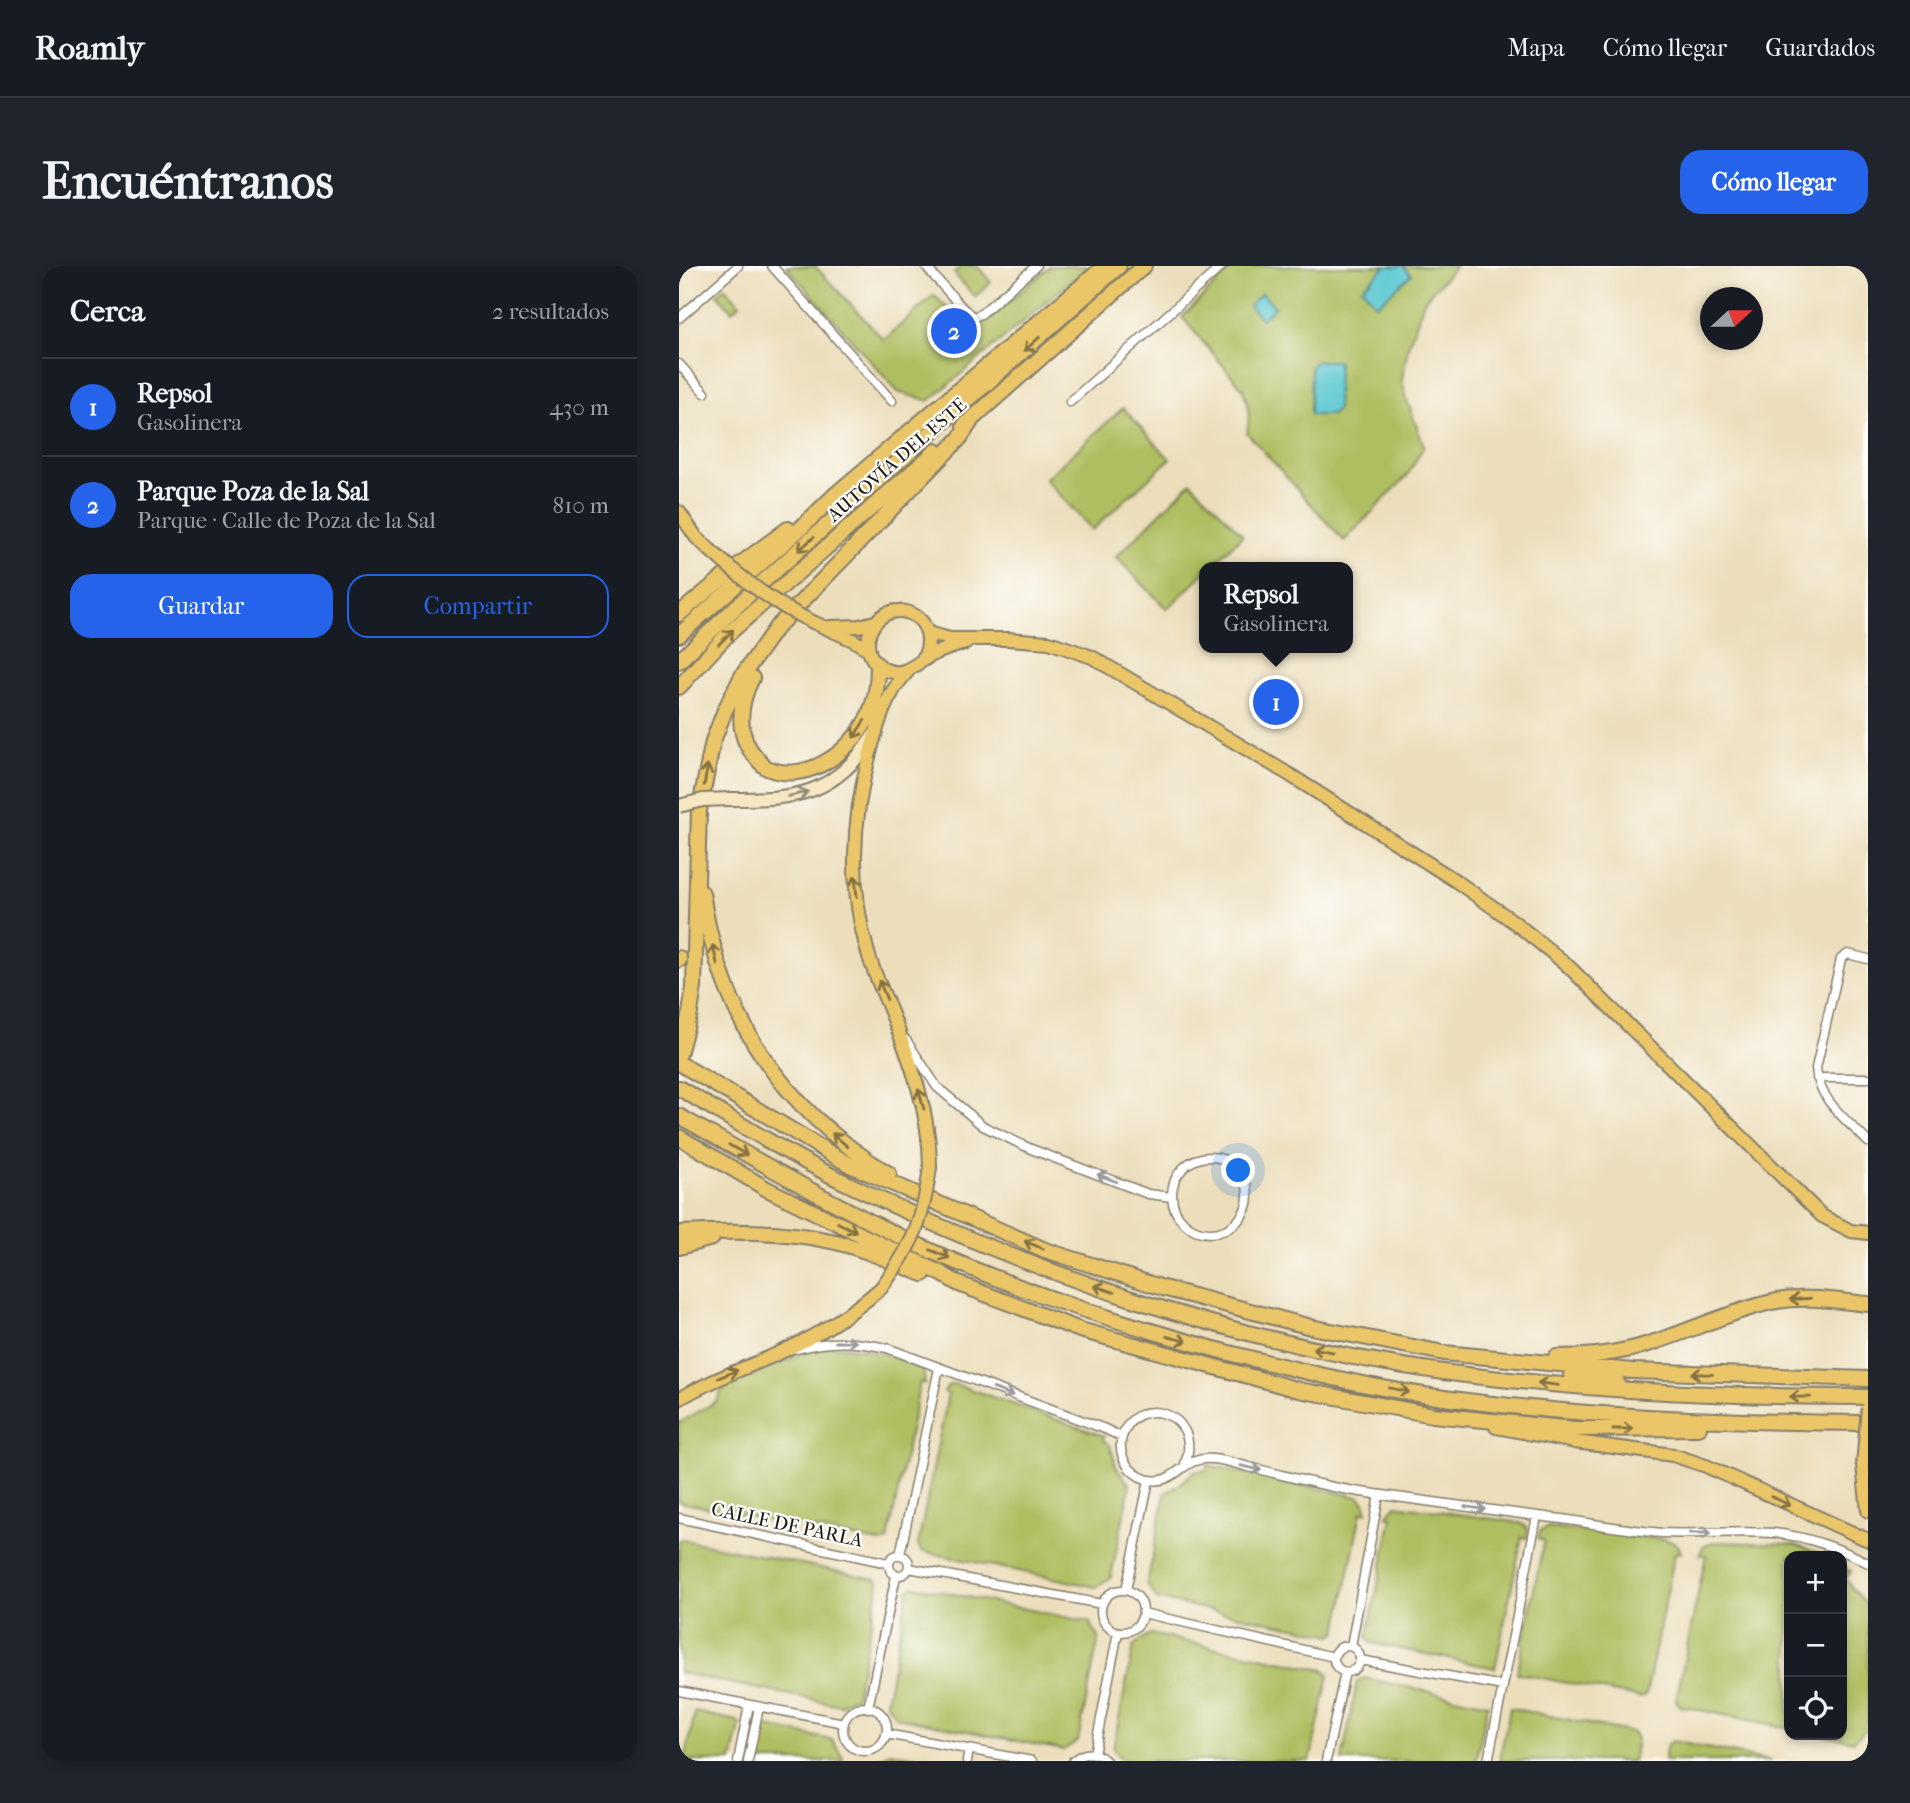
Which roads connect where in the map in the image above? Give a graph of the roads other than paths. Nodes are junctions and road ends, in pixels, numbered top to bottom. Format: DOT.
graph roads {
  1 [pos="737,266"];
  2 [pos="772,266"];
  3 [pos="925,266"];
  4 [pos="1036,266"];
  5 [pos="1105,266"];
  6 [pos="1119,266"];
  7 [pos="1144,266"];
  8 [pos="1222,266"];
  9 [pos="679,318"];
  10 [pos="679,364"];
  11 [pos="705,393"];
  12 [pos="892,401"];
  13 [pos="1070,402"];
  14 [pos="971,421"];
  15 [pos="838,493"];
  16 [pos="679,512"];
  17 [pos="830,572"];
  18 [pos="682,610"];
  19 [pos="875,622"];
  20 [pos="821,625"];
  21 [pos="928,633"];
  22 [pos="679,635"];
  23 [pos="977,640"];
  24 [pos="869,650"];
  25 [pos="923,660"];
  26 [pos="679,661"];
  27 [pos="878,664"];
  28 [pos="908,671"];
  29 [pos="679,687"];
  30 [pos="876,731"];
  31 [pos="679,806"];
  32 [pos="696,857"];
  33 [pos="1868,959"];
  34 [pos="898,1027"];
  35 [pos="679,1054"];
  36 [pos="679,1063"];
  37 [pos="1817,1078"];
  38 [pos="1868,1079"];
  39 [pos="679,1086"];
  40 [pos="679,1116"];
  41 [pos="679,1126"];
  42 [pos="679,1137"];
  43 [pos="1868,1142"];
  44 [pos="850,1164"];
  45 [pos="768,1189"];
  46 [pos="1172,1197"];
  47 [pos="938,1205"];
  48 [pos="679,1233"];
  49 [pos="741,1233"];
  50 [pos="1868,1233"];
  51 [pos="679,1247"];
  52 [pos="959,1284"];
  53 [pos="1868,1304"];
  54 [pos="1385,1343"];
  55 [pos="779,1353"];
  56 [pos="1484,1358"];
  57 [pos="939,1368"];
  58 [pos="1868,1379"];
  59 [pos="1680,1393"];
  60 [pos="1868,1397"];
  61 [pos="679,1399"];
  62 [pos="1868,1408"];
  63 [pos="1433,1415"];
  64 [pos="1807,1422"];
  65 [pos="1868,1423"];
  66 [pos="1122,1437"];
  67 [pos="1185,1464"];
  68 [pos="1149,1480"];
  69 [pos="1379,1495"];
  70 [pos="1868,1511"];
  71 [pos="1537,1516"];
  72 [pos="679,1518"];
  73 [pos="1868,1539"];
  74 [pos="900,1555"];
  75 [pos="888,1563"];
  76 [pos="1868,1563"];
  77 [pos="909,1567"];
  78 [pos="896,1576"];
  79 [pos="1126,1590"];
  80 [pos="1102,1604"];
  81 [pos="1143,1613"];
  82 [pos="1118,1632"];
  83 [pos="1351,1646"];
  84 [pos="1334,1657"];
  85 [pos="1360,1660"];
  86 [pos="1345,1672"];
  87 [pos="1503,1686"];
  88 [pos="679,1691"];
  89 [pos="749,1705"];
  90 [pos="759,1707"];
  91 [pos="868,1708"];
  92 [pos="844,1723"];
  93 [pos="886,1734"];
  94 [pos="969,1750"];
  95 [pos="859,1751"];
  96 [pos="1094,1754"];
  97 [pos="980,1756"];
  98 [pos="738,1761"];
  99 [pos="748,1761"];
  100 [pos="857,1761"];
  101 [pos="967,1761"];
  102 [pos="1032,1761"];
  103 [pos="1073,1761"];
  104 [pos="1106,1761"];
  105 [pos="1326,1761"];
  106 [pos="1488,1761"];
  1 -- 9 [label="street"];
  2 -- 12 [label="street"];
  3 -- 4 [label="street"];
  5 -- 15 [label="highway"];
  6 -- 26 [label="highway, AUTOVÍA DEL ESTE, one-way"];
  7 -- 14 [label="highway, AUTOVÍA DEL ESTE"];
  8 -- 13 [label="street"];
  10 -- 11 [label="street"];
  14 -- 17 [label="highway"];
  29 -- 14 [label="highway, AUTOVÍA DEL ESTE, one-way"];
  15 -- 18 [label="highway"];
  15 -- 22 [label="highway"];
  16 -- 20 [label="main road, bridge"];
  27 -- 17 [label="highway, one-way"];
  32 -- 17 [label="highway, one-way"];
  19 -- 20 [label="main road"];
  19 -- 21 [label="main road"];
  19 -- 24 [label="main road"];
  20 -- 24 [label="main road"];
  21 -- 23 [label="main road"];
  21 -- 25 [label="main road"];
  23 -- 25 [label="main road"];
  23 -- 50 [label="main road"];
  24 -- 27 [label="main road"];
  25 -- 28 [label="main road"];
  27 -- 28 [label="main road"];
  28 -- 30 [label="main road"];
  31 -- 30 [label="main road, one-way, bridge"];
  34 -- 30 [label="main road, one-way"];
  32 -- 35 [label="highway"];
  47 -- 32 [label="highway, one-way"];
  33 -- 37 [label="street"];
  46 -- 34 [label="street, one-way"];
  55 -- 34 [label="main road, one-way, bridge"];
  36 -- 44 [label="highway"];
  37 -- 38 [label="street"];
  37 -- 43 [label="street"];
  39 -- 44 [label="highway"];
  59 -- 39 [label="highway, one-way"];
  40 -- 64 [label="highway, one-way"];
  41 -- 45 [label="highway"];
  42 -- 45 [label="highway"];
  44 -- 47 [label="highway"];
  45 -- 52 [label="highway, one-way"];
  46 -- 46 [label="street"];
  54 -- 47 [label="highway, one-way"];
  48 -- 49 [label="highway"];
  49 -- 51 [label="highway"];
  49 -- 52 [label="highway"];
  52 -- 63 [label="highway"];
  53 -- 54 [label="highway, one-way"];
  54 -- 56 [label="highway"];
  55 -- 57 [label="street, one-way"];
  61 -- 55 [label="main road, one-way"];
  58 -- 56 [label="highway, one-way"];
  56 -- 59 [label="highway"];
  57 -- 66 [label="street, one-way"];
  57 -- 74 [label="street"];
  60 -- 59 [label="highway, one-way"];
  62 -- 70 [label="main road, bridge"];
  63 -- 64 [label="highway, one-way"];
  63 -- 73 [label="main road, one-way"];
  64 -- 65 [label="highway"];
  66 -- 67 [label="street"];
  66 -- 68 [label="street"];
  67 -- 68 [label="street"];
  67 -- 69 [label="street, one-way"];
  68 -- 79 [label="street"];
  69 -- 71 [label="street, one-way"];
  69 -- 83 [label="street"];
  71 -- 76 [label="street, one-way"];
  71 -- 87 [label="street"];
  72 -- 75 [label="street, CALLE DE PARLA"];
  74 -- 75 [label="street"];
  74 -- 77 [label="street"];
  75 -- 78 [label="street"];
  77 -- 78 [label="street"];
  77 -- 80 [label="street"];
  78 -- 91 [label="street"];
  79 -- 80 [label="street"];
  79 -- 81 [label="street"];
  80 -- 82 [label="street"];
  81 -- 82 [label="street"];
  81 -- 84 [label="street"];
  82 -- 96 [label="street"];
  83 -- 84 [label="street"];
  83 -- 85 [label="street"];
  84 -- 86 [label="street"];
  85 -- 86 [label="street"];
  85 -- 87 [label="street"];
  86 -- 105 [label="street"];
  87 -- 106 [label="street"];
  88 -- 89 [label="street"];
  89 -- 90 [label="street"];
  89 -- 98 [label="street"];
  90 -- 92 [label="street"];
  90 -- 99 [label="street"];
  91 -- 92 [label="street"];
  91 -- 93 [label="street"];
  92 -- 95 [label="street"];
  93 -- 94 [label="street"];
  93 -- 95 [label="street"];
  94 -- 97 [label="street"];
  94 -- 101 [label="street"];
  95 -- 100 [label="street"];
  96 -- 103 [label="street"];
  96 -- 104 [label="street"];
  97 -- 102 [label="street"];
}
